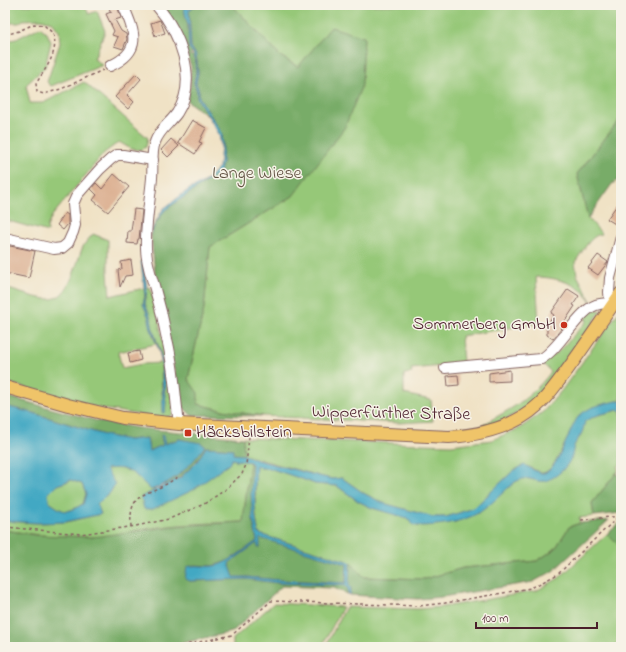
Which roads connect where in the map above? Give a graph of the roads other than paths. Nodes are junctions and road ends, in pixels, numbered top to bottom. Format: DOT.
graph roads {
  1 [pos="123,5"];
  2 [pos="156,5"];
  3 [pos="110,66"];
  4 [pos="153,160"];
  5 [pos="621,236"];
  6 [pos="5,238"];
  7 [pos="621,293"];
  8 [pos="612,305"];
  9 [pos="445,368"];
  10 [pos="5,387"];
  11 [pos="178,424"];
  1 -- 3 [label="street"];
  2 -- 4 [label="street"];
  4 -- 6 [label="street"];
  4 -- 11 [label="street"];
  5 -- 8 [label="street"];
  7 -- 8 [label="main road, Wipperfürther Straße"];
  8 -- 9 [label="street"];
  8 -- 11 [label="main road, Wipperfürther Straße"];
  10 -- 11 [label="main road, Wipperfürther Straße"];
}
